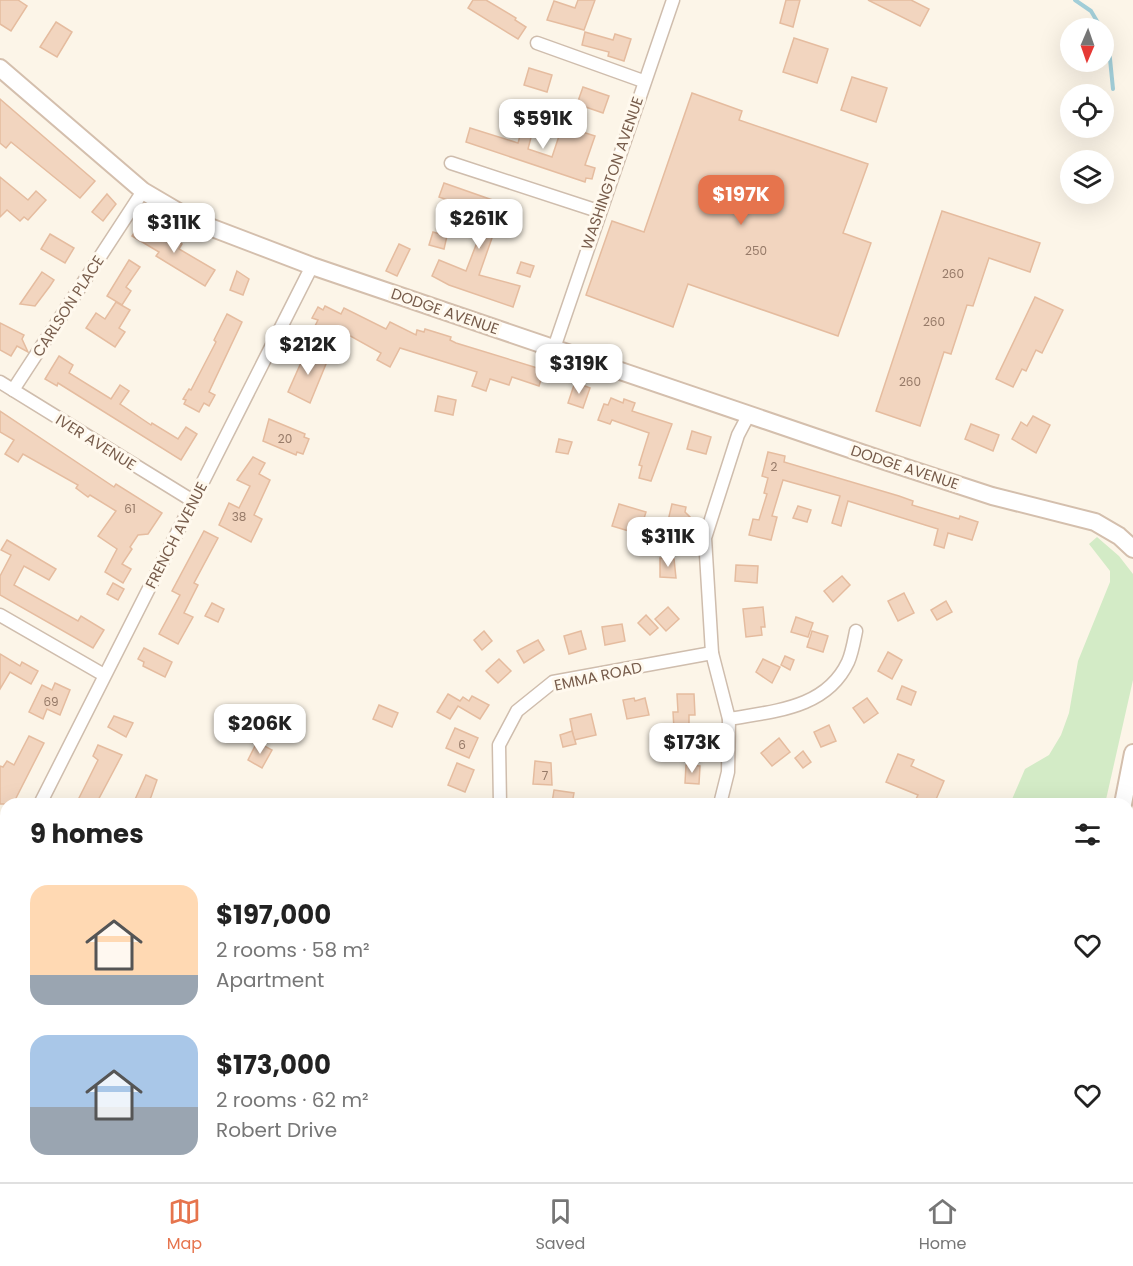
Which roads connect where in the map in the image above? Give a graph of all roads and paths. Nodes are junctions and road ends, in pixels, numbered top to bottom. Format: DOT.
graph roads {
  1 [pos="673,0"];
  2 [pos="537,44"];
  3 [pos="0,68"];
  4 [pos="643,81"];
  5 [pos="451,163"];
  6 [pos="143,191"];
  7 [pos="598,211"];
  8 [pos="312,266"];
  9 [pos="554,348"];
  10 [pos="0,382"];
  11 [pos="13,390"];
  12 [pos="749,414"];
  13 [pos="193,501"];
  14 [pos="1133,549"];
  15 [pos="0,615"];
  16 [pos="856,631"];
  17 [pos="712,653"];
  18 [pos="104,675"];
  19 [pos="729,720"];
  20 [pos="1133,753"];
  21 [pos="43,798"];
  22 [pos="500,798"];
  23 [pos="722,798"];
  24 [pos="1124,798"];
  1 -- 4 [label="street, WASHINGTON AVENUE"];
  2 -- 4 [label="street"];
  3 -- 6 [label="main road, DODGE AVENUE"];
  4 -- 7 [label="street, WASHINGTON AVENUE"];
  5 -- 7 [label="street"];
  6 -- 8 [label="main road, DODGE AVENUE"];
  6 -- 11 [label="street, CARLSON PLACE"];
  7 -- 9 [label="street, WASHINGTON AVENUE"];
  8 -- 9 [label="main road, DODGE AVENUE"];
  8 -- 13 [label="street, FRENCH AVENUE"];
  9 -- 12 [label="main road, DODGE AVENUE"];
  10 -- 11 [label="street, IVER AVENUE"];
  11 -- 13 [label="street, IVER AVENUE"];
  12 -- 14 [label="main road, DODGE AVENUE"];
  12 -- 17 [label="street"];
  13 -- 18 [label="street, FRENCH AVENUE"];
  15 -- 18 [label="street"];
  16 -- 19 [label="street"];
  17 -- 19 [label="street"];
  17 -- 22 [label="street, EMMA ROAD"];
  18 -- 21 [label="street, FRENCH AVENUE"];
  19 -- 23 [label="street"];
  20 -- 24 [label="main road"];
}
